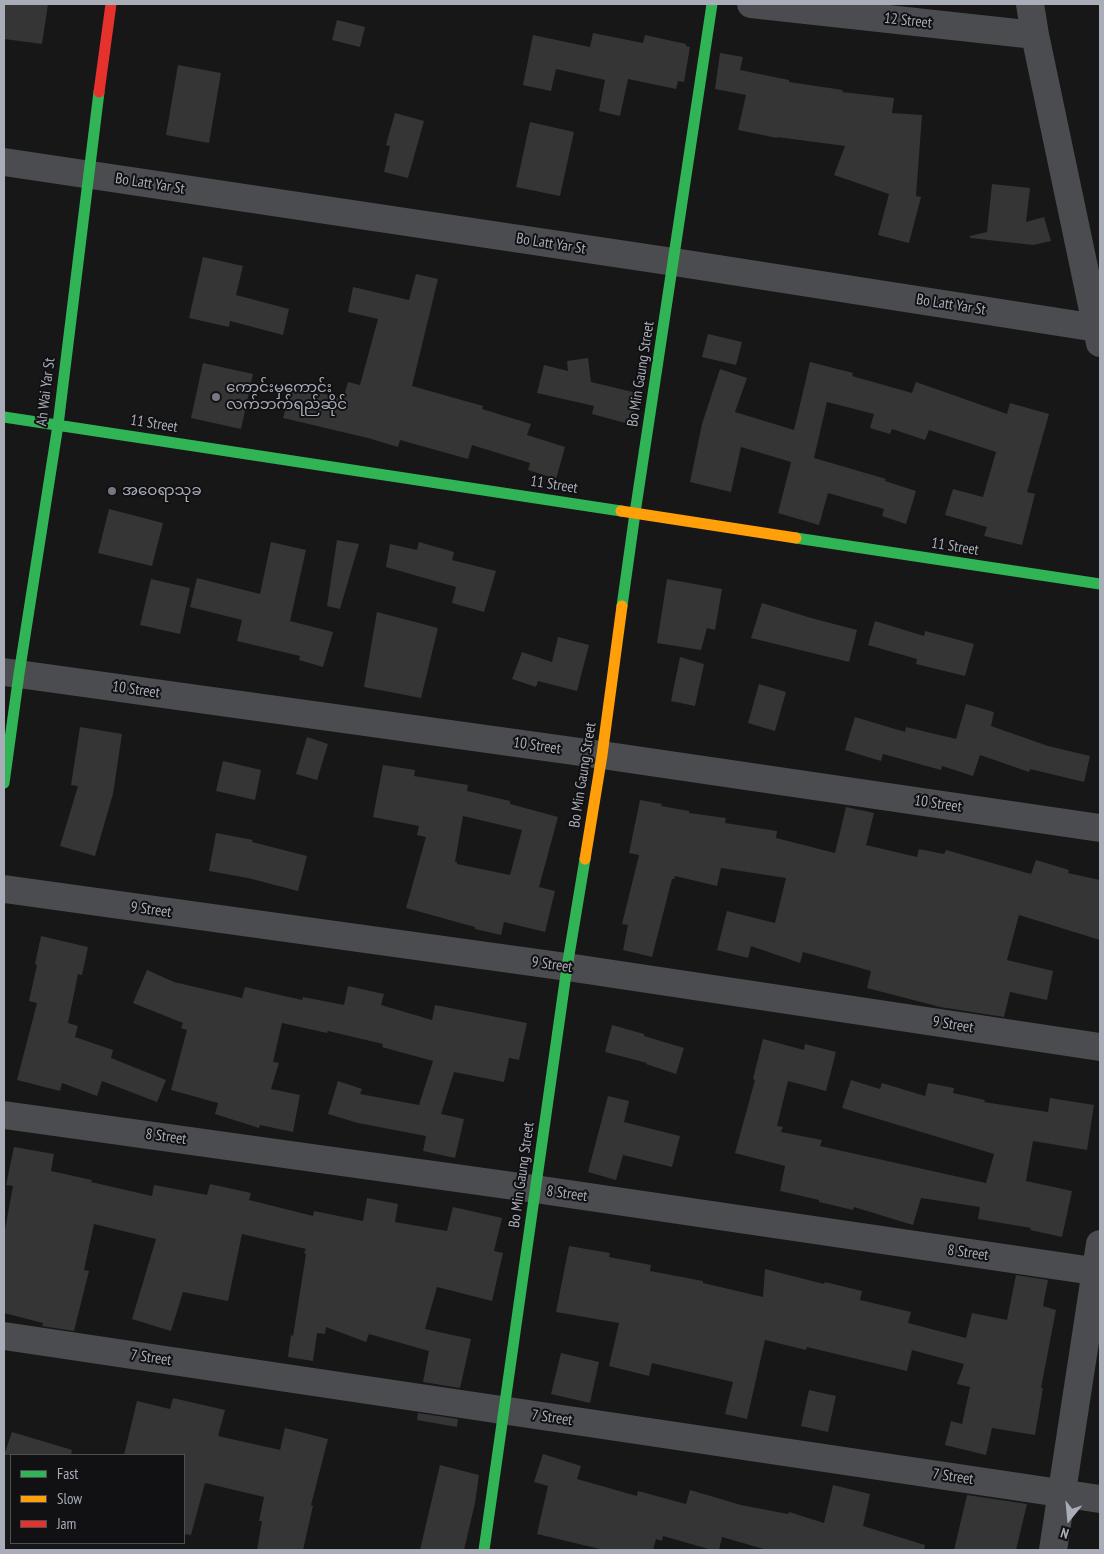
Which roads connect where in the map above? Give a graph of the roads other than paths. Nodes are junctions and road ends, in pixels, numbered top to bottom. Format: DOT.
graph roads {
  1 [pos="111,4"];
  2 [pos="712,4"];
  3 [pos="751,4"];
  4 [pos="1030,4"];
  5 [pos="1034,35"];
  6 [pos="4,162"];
  7 [pos="88,174"];
  8 [pos="674,262"];
  9 [pos="1099,336"];
  10 [pos="4,416"];
  11 [pos="58,425"];
  12 [pos="635,513"];
  13 [pos="1100,584"];
  14 [pos="11,673"];
  15 [pos="602,755"];
  16 [pos="4,783"];
  17 [pos="1100,828"];
  18 [pos="4,889"];
  19 [pos="567,967"];
  20 [pos="1100,1047"];
  21 [pos="4,1115"];
  22 [pos="535,1189"];
  23 [pos="1100,1244"];
  24 [pos="1098,1272"];
  25 [pos="4,1336"];
  26 [pos="504,1410"];
  27 [pos="1062,1494"];
  28 [pos="1100,1500"];
  29 [pos="484,1550"];
  30 [pos="1053,1550"];
  1 -- 7 [label="street, Ah Wai Yar St"];
  2 -- 8 [label="street, Bo Min Gaung Street"];
  3 -- 5 [label="street, 12 Street"];
  4 -- 5 [label="street"];
  5 -- 9 [label="street"];
  6 -- 7 [label="street, Bo Latt Yar St"];
  7 -- 8 [label="street, Bo Latt Yar St"];
  7 -- 11 [label="street, Ah Wai Yar St"];
  8 -- 9 [label="street, Bo Latt Yar St"];
  8 -- 12 [label="street, Bo Min Gaung Street"];
  10 -- 11 [label="street, 11 Street"];
  11 -- 12 [label="street, 11 Street"];
  11 -- 14 [label="street, Ah Wai Yar St"];
  12 -- 13 [label="street, 11 Street"];
  12 -- 15 [label="street, Bo Min Gaung Street"];
  14 -- 15 [label="street, 10 Street"];
  14 -- 16 [label="street, Ah Wai Yar St"];
  15 -- 17 [label="street, 10 Street"];
  15 -- 19 [label="street, Bo Min Gaung Street"];
  18 -- 19 [label="street, 9 Street"];
  19 -- 20 [label="street, 9 Street"];
  19 -- 22 [label="street, Bo Min Gaung Street"];
  21 -- 22 [label="street, 8 Street"];
  22 -- 24 [label="street, 8 Street"];
  22 -- 26 [label="street, Bo Min Gaung Street"];
  23 -- 24 [label="street"];
  24 -- 27 [label="street"];
  25 -- 26 [label="street, 7 Street"];
  26 -- 27 [label="street, 7 Street"];
  26 -- 29 [label="street, Bo Min Gaung Street"];
  27 -- 28 [label="street, 7 Street"];
  27 -- 30 [label="street"];
}
